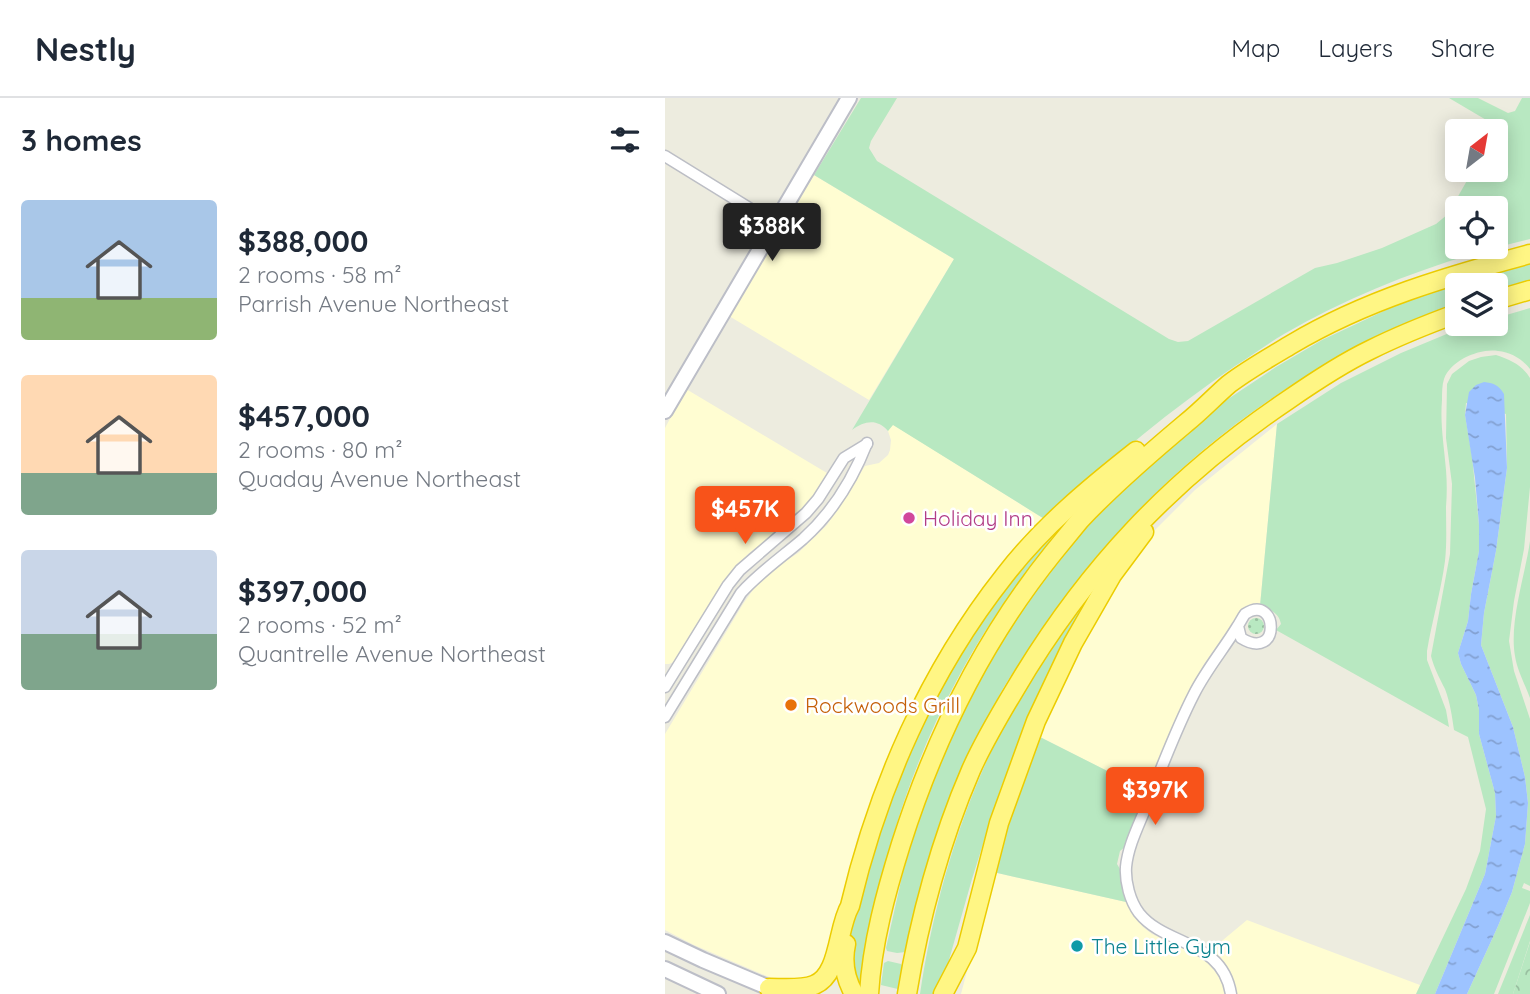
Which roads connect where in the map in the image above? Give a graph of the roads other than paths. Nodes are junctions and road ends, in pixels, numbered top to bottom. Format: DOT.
graph roads {
  1 [pos="849,98"];
  2 [pos="665,156"];
  3 [pos="775,223"];
  4 [pos="1530,254"];
  5 [pos="1530,290"];
  6 [pos="1508,296"];
  7 [pos="1445,318"];
  8 [pos="1210,404"];
  9 [pos="665,411"];
  10 [pos="1259,419"];
  11 [pos="1238,626"];
  12 [pos="667,680"];
  13 [pos="683,686"];
  14 [pos="665,694"];
  15 [pos="675,700"];
  16 [pos="665,717"];
  17 [pos="850,906"];
  18 [pos="665,942"];
  19 [pos="967,948"];
  20 [pos="665,969"];
  21 [pos="869,989"];
  22 [pos="776,991"];
  23 [pos="907,993"];
  24 [pos="718,994"];
  25 [pos="854,994"];
  26 [pos="943,994"];
  27 [pos="957,994"];
  28 [pos="1231,994"];
  1 -- 3 [label="main road"];
  2 -- 3 [label="street"];
  3 -- 9 [label="main road"];
  4 -- 8 [label="highway"];
  5 -- 6 [label="highway"];
  7 -- 10 [label="highway"];
  8 -- 17 [label="highway"];
  8 -- 21 [label="highway"];
  10 -- 19 [label="highway"];
  10 -- 23 [label="highway"];
  11 -- 28 [label="street"];
  12 -- 13 [label="street"];
  12 -- 13 [label="street"];
  13 -- 15 [label="street"];
  14 -- 15 [label="street"];
  15 -- 16 [label="street"];
  17 -- 22 [label="highway"];
  17 -- 25 [label="highway"];
  18 -- 22 [label="main road"];
  19 -- 26 [label="highway"];
  19 -- 27 [label="highway"];
  20 -- 24 [label="main road"];
}
